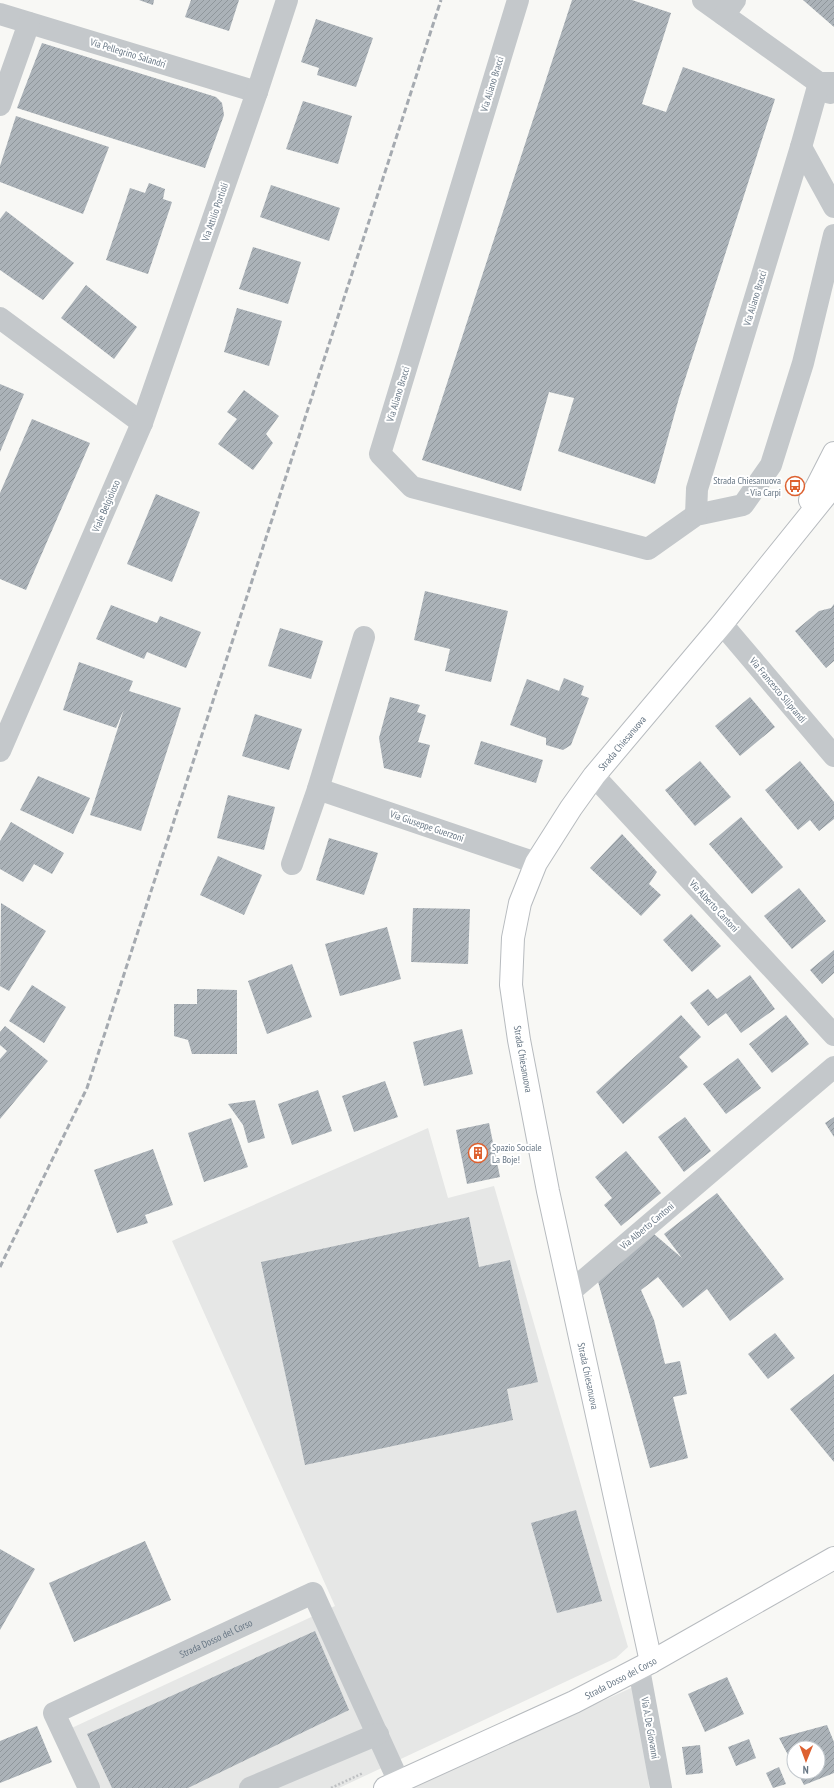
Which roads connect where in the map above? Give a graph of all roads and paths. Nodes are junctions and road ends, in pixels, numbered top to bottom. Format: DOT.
graph roads {
  1 [pos="287,0"];
  2 [pos="518,0"];
  3 [pos="703,0"];
  4 [pos="730,7"];
  5 [pos="0,14"];
  6 [pos="29,23"];
  7 [pos="829,87"];
  8 [pos="257,92"];
  9 [pos="0,105"];
  10 [pos="801,147"];
  11 [pos="834,207"];
  12 [pos="834,235"];
  13 [pos="0,318"];
  14 [pos="142,423"];
  15 [pos="832,469"];
  16 [pos="696,515"];
  17 [pos="722,624"];
  18 [pos="364,637"];
  19 [pos="0,751"];
  20 [pos="834,756"];
  21 [pos="594,776"];
  22 [pos="318,789"];
  23 [pos="536,863"];
  24 [pos="292,864"];
  25 [pos="834,1035"];
  26 [pos="834,1067"];
  27 [pos="570,1292"];
  28 [pos="834,1558"];
  29 [pos="645,1665"];
  30 [pos="378,1734"];
  31 [pos="392,1785"];
  32 [pos="89,1788"];
  33 [pos="250,1788"];
  34 [pos="661,1788"];
  1 -- 8 [label="street, Via Attilio Portioli"];
  2 -- 16 [label="street, Via Aliano Bracci"];
  3 -- 4 [label="street"];
  4 -- 7 [label="street"];
  5 -- 6 [label="street, Via Pellegrino Salandri"];
  6 -- 8 [label="street, Via Pellegrino Salandri"];
  6 -- 9 [label="street"];
  7 -- 10 [label="street, Via Aliano Bracci"];
  8 -- 14 [label="street, Via Attilio Portioli"];
  10 -- 11 [label="street"];
  10 -- 16 [label="street, Via Aliano Bracci"];
  12 -- 16 [label="street, Via Aliano Bracci"];
  13 -- 14 [label="street"];
  14 -- 19 [label="street, Viale Belgioioso"];
  15 -- 17 [label="main road, Strada Chiesanuova"];
  17 -- 20 [label="street, Via Francesco Siliprandi"];
  17 -- 21 [label="main road, Strada Chiesanuova"];
  18 -- 22 [label="street"];
  21 -- 23 [label="main road, Strada Chiesanuova"];
  21 -- 25 [label="street, Via Alberto Cantoni"];
  22 -- 23 [label="street, Via Giuseppe Guerzoni"];
  22 -- 24 [label="street"];
  23 -- 27 [label="main road, Strada Chiesanuova"];
  26 -- 27 [label="street, Via Alberto Cantoni"];
  27 -- 29 [label="main road, Strada Chiesanuova"];
  28 -- 29 [label="main road, Strada Dosso del Corso"];
  29 -- 31 [label="main road, Strada Dosso del Corso"];
  29 -- 34 [label="street, Via A. De Giovanni"];
  30 -- 31 [label="street, Strada Dosso del Corso"];
  30 -- 32 [label="street, Strada Dosso del Corso"];
  30 -- 33 [label="street"];
}
